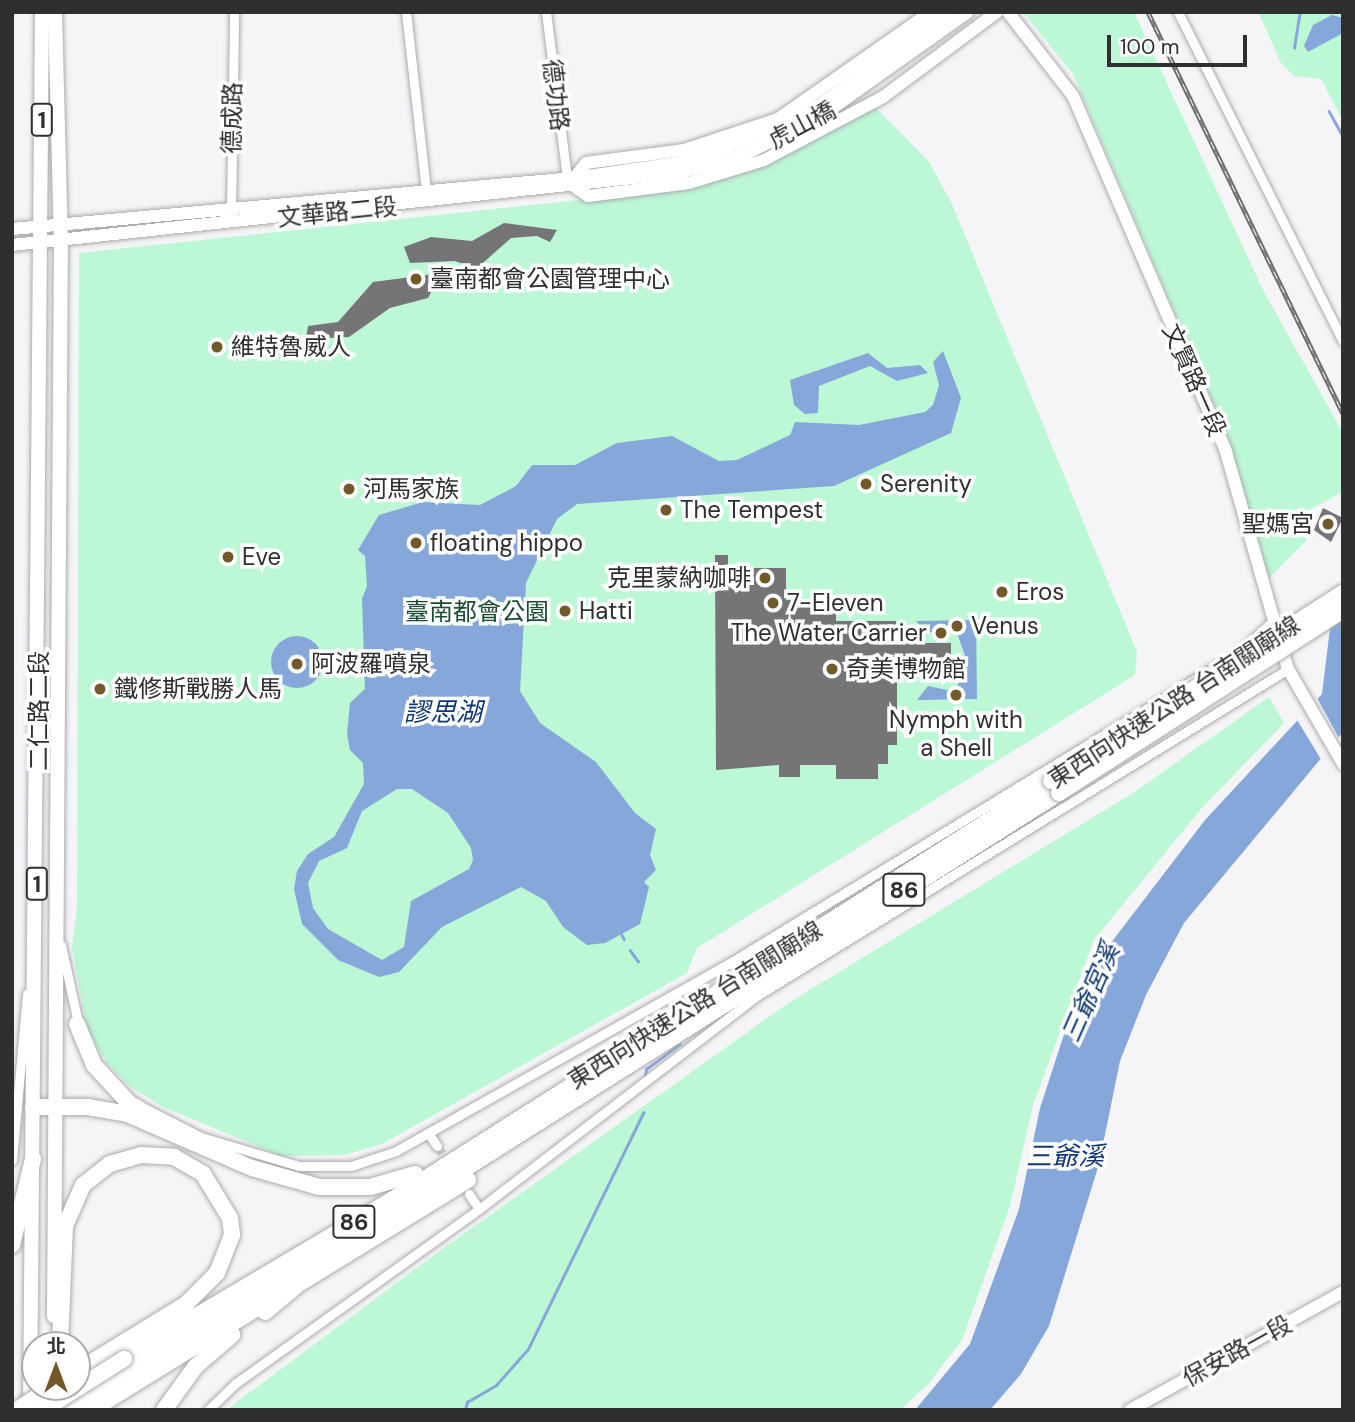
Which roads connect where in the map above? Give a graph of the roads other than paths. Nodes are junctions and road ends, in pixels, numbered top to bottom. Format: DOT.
graph roads {
  1 [pos="42,12"];
  2 [pos="55,12"];
  3 [pos="234,12"];
  4 [pos="406,12"];
  5 [pos="546,12"];
  6 [pos="931,12"];
  7 [pos="949,12"];
  8 [pos="968,12"];
  9 [pos="996,12"];
  10 [pos="1008,12"];
  11 [pos="1178,12"];
  12 [pos="611,178"];
  13 [pos="572,181"];
  14 [pos="426,191"];
  15 [pos="231,217"];
  16 [pos="12,229"];
  17 [pos="61,235"];
  18 [pos="41,236"];
  19 [pos="12,245"];
  20 [pos="1343,341"];
  21 [pos="1343,593"];
  22 [pos="1343,610"];
  23 [pos="1274,620"];
  24 [pos="1288,669"];
  25 [pos="1343,764"];
  26 [pos="1054,788"];
  27 [pos="38,819"];
  28 [pos="54,916"];
  29 [pos="745,980"];
  30 [pos="687,1018"];
  31 [pos="77,1024"];
  32 [pos="580,1077"];
  33 [pos="33,1107"];
  34 [pos="53,1107"];
  35 [pos="178,1133"];
  36 [pos="428,1133"];
  37 [pos="513,1139"];
  38 [pos="438,1146"];
  39 [pos="33,1159"];
  40 [pos="12,1160"];
  41 [pos="469,1194"];
  42 [pos="479,1209"];
  43 [pos="12,1245"];
  44 [pos="301,1282"];
  45 [pos="1343,1292"];
  46 [pos="57,1331"];
  47 [pos="58,1331"];
  48 [pos="124,1366"];
  49 [pos="91,1370"];
  50 [pos="30,1410"];
  51 [pos="43,1410"];
  52 [pos="69,1410"];
  53 [pos="92,1410"];
  54 [pos="164,1410"];
  55 [pos="208,1410"];
  56 [pos="1130,1410"];
  1 -- 18 [label="main road, 二仁路二段 / 1"];
  2 -- 17 [label="main road, 二仁路二段 / 1"];
  3 -- 15 [label="street, 德成路"];
  4 -- 14 [label="street"];
  5 -- 13 [label="street, 德功路"];
  6 -- 13 [label="street"];
  7 -- 12 [label="street, 虎山橋"];
  8 -- 12 [label="street, 虎山橋"];
  9 -- 13 [label="street"];
  10 -- 23 [label="street, 文賢路一段"];
  11 -- 20 [label="street"];
  12 -- 13 [label="street, 文華路二段"];
  13 -- 14 [label="street, 文華路二段"];
  13 -- 15 [label="street, 文華路二段"];
  14 -- 15 [label="street, 文華路二段"];
  15 -- 17 [label="street, 文華路二段"];
  16 -- 18 [label="street"];
  17 -- 18 [label="street, 文華路二段"];
  17 -- 28 [label="main road, 二仁路二段 / 1"];
  18 -- 19 [label="street"];
  18 -- 27 [label="main road, 二仁路二段 / 1"];
  21 -- 26 [label="highway, 東西向快速公路 台南關廟線 / 86, bridge"];
  22 -- 26 [label="highway, 東西向快速公路 台南關廟線 / 86, bridge"];
  23 -- 24 [label="street, 文賢路一段"];
  23 -- 26 [label="street"];
  24 -- 25 [label="street, 文賢路一段"];
  24 -- 26 [label="street"];
  26 -- 29 [label="highway, 東西向快速公路 台南關廟線 / 86"];
  26 -- 29 [label="street"];
  27 -- 33 [label="main road, 二仁路二段 / 1"];
  27 -- 40 [label="street"];
  28 -- 31 [label="street"];
  28 -- 34 [label="main road, 二仁路二段 / 1"];
  29 -- 30 [label="highway, 東西向快速公路 台南關廟線 / 86"];
  29 -- 36 [label="street"];
  29 -- 42 [label="street"];
  30 -- 32 [label="highway, 東西向快速公路 台南關廟線 / 86"];
  30 -- 37 [label="highway, 東西向快速公路 台南關廟線 / 86"];
  31 -- 35 [label="highway"];
  31 -- 36 [label="street"];
  32 -- 35 [label="highway"];
  32 -- 48 [label="highway, 東西向快速公路 台南關廟線 / 86"];
  33 -- 34 [label="highway"];
  33 -- 39 [label="main road, 二仁路二段 / 1"];
  34 -- 35 [label="highway"];
  34 -- 46 [label="main road, 二仁路二段 / 1"];
  36 -- 38 [label="street"];
  37 -- 44 [label="highway"];
  37 -- 48 [label="highway, 東西向快速公路 台南關廟線 / 86"];
  39 -- 43 [label="highway"];
  39 -- 50 [label="main road, 二仁路二段 / 1"];
  41 -- 42 [label="street"];
  42 -- 55 [label="street"];
  44 -- 48 [label="highway"];
  44 -- 54 [label="highway"];
  45 -- 56 [label="street, 保安路一段"];
  47 -- 48 [label="highway"];
  48 -- 49 [label="highway"];
  48 -- 51 [label="highway, 東西向快速公路 台南關廟線 / 86, bridge"];
  48 -- 52 [label="highway, 東西向快速公路 台南關廟線 / 86"];
  48 -- 53 [label="highway"];
}
